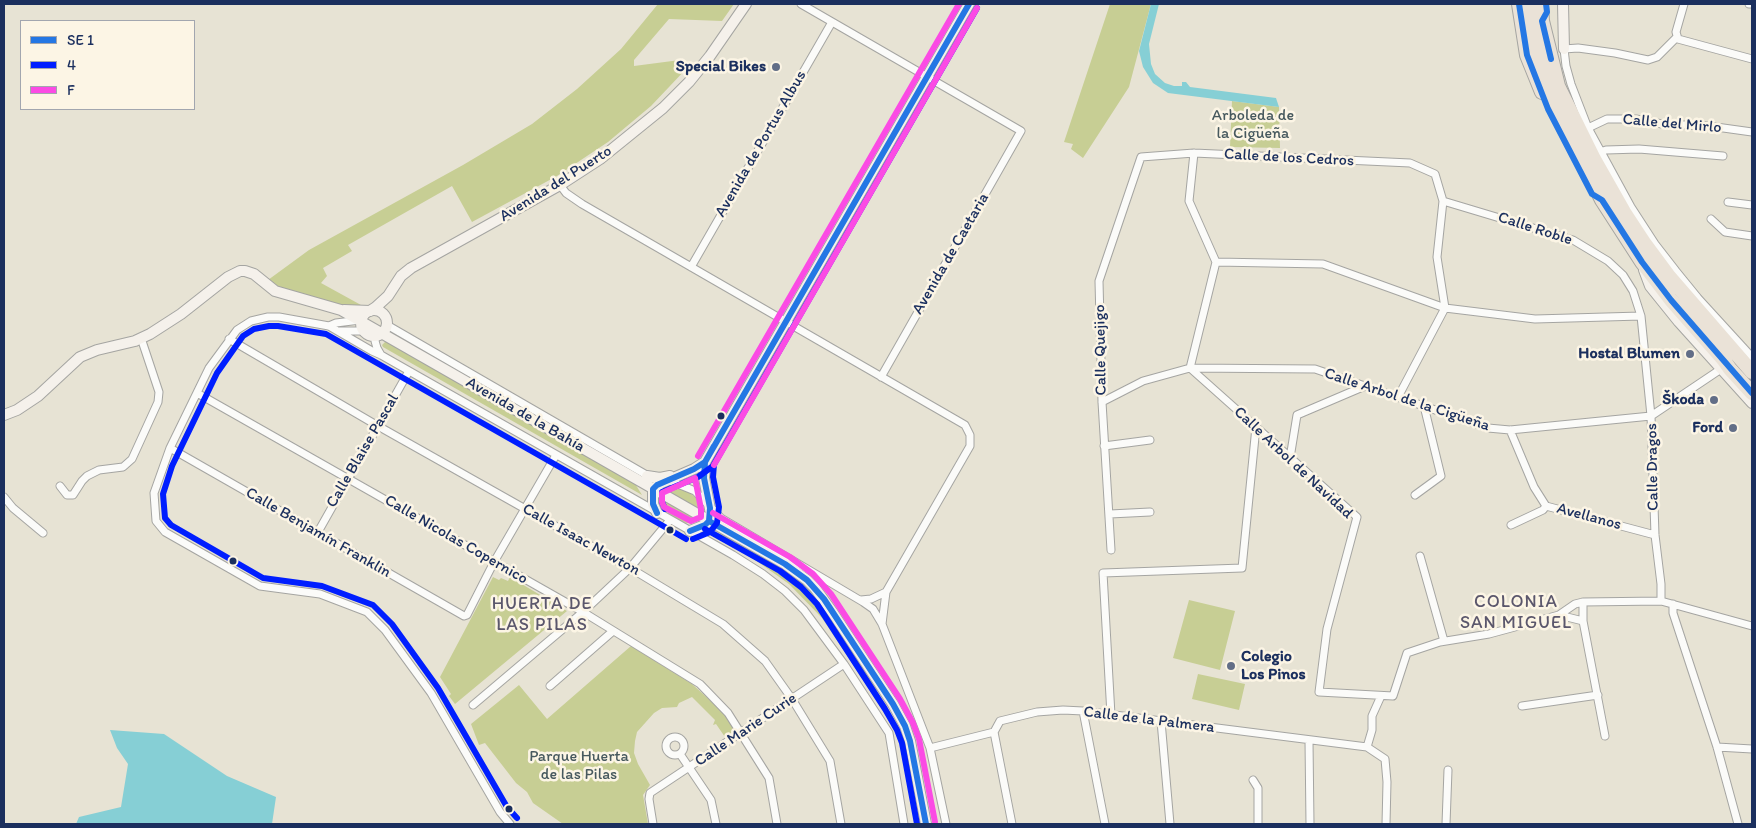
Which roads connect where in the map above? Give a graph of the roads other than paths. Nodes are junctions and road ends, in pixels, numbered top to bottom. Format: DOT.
graph roads {
  1 [pos="746,4"];
  2 [pos="800,4"];
  3 [pos="969,4"];
  4 [pos="1519,4"];
  5 [pos="1531,4"];
  6 [pos="1541,4"];
  7 [pos="1546,4"];
  8 [pos="1563,4"];
  9 [pos="1684,4"];
  10 [pos="832,22"];
  11 [pos="1542,22"];
  12 [pos="1677,37"];
  13 [pos="1564,48"];
  14 [pos="1752,59"];
  15 [pos="928,77"];
  16 [pos="1588,128"];
  17 [pos="1752,132"];
  18 [pos="1600,152"];
  19 [pos="1194,153"];
  20 [pos="1723,156"];
  21 [pos="1142,157"];
  22 [pos="560,186"];
  23 [pos="1602,200"];
  24 [pos="1443,201"];
  25 [pos="1728,202"];
  26 [pos="1752,205"];
  27 [pos="1711,219"];
  28 [pos="1752,236"];
  29 [pos="1216,262"];
  30 [pos="691,267"];
  31 [pos="388,296"];
  32 [pos="1445,308"];
  33 [pos="341,310"];
  34 [pos="370,311"];
  35 [pos="1641,316"];
  36 [pos="360,320"];
  37 [pos="786,322"];
  38 [pos="329,326"];
  39 [pos="383,328"];
  40 [pos="338,331"];
  41 [pos="364,331"];
  42 [pos="141,338"];
  43 [pos="229,339"];
  44 [pos="381,355"];
  45 [pos="1752,357"];
  46 [pos="1722,364"];
  47 [pos="1190,368"];
  48 [pos="409,371"];
  49 [pos="1752,372"];
  50 [pos="881,376"];
  51 [pos="1752,384"];
  52 [pos="1365,386"];
  53 [pos="197,393"];
  54 [pos="1752,393"];
  55 [pos="1398,397"];
  56 [pos="1102,402"];
  57 [pos="1752,403"];
  58 [pos="1424,406"];
  59 [pos="4,415"];
  60 [pos="1651,416"];
  61 [pos="378,426"];
  62 [pos="1256,427"];
  63 [pos="1510,430"];
  64 [pos="1150,440"];
  65 [pos="1104,446"];
  66 [pos="170,448"];
  67 [pos="556,455"];
  68 [pos="1290,458"];
  69 [pos="705,462"];
  70 [pos="688,472"];
  71 [pos="647,476"];
  72 [pos="348,479"];
  73 [pos="668,480"];
  74 [pos="60,486"];
  75 [pos="653,489"];
  76 [pos="1415,495"];
  77 [pos="4,496"];
  78 [pos="1546,506"];
  79 [pos="710,508"];
  80 [pos="525,509"];
  81 [pos="1150,512"];
  82 [pos="657,513"];
  83 [pos="1110,514"];
  84 [pos="670,520"];
  85 [pos="709,520"];
  86 [pos="1511,525"];
  87 [pos="690,531"];
  88 [pos="318,532"];
  89 [pos="43,533"];
  90 [pos="1655,535"];
  91 [pos="1111,550"];
  92 [pos="1420,556"];
  93 [pos="494,562"];
  94 [pos="630,568"];
  95 [pos="886,592"];
  96 [pos="861,600"];
  97 [pos="1661,601"];
  98 [pos="1583,602"];
  99 [pos="1673,604"];
  100 [pos="583,612"];
  101 [pos="1559,615"];
  102 [pos="1583,621"];
  103 [pos="882,624"];
  104 [pos="1752,626"];
  105 [pos="613,631"];
  106 [pos="1444,641"];
  107 [pos="844,664"];
  108 [pos="550,686"];
  109 [pos="1598,695"];
  110 [pos="1381,696"];
  111 [pos="792,699"];
  112 [pos="473,705"];
  113 [pos="1522,706"];
  114 [pos="1083,711"];
  115 [pos="1111,715"];
  116 [pos="1162,721"];
  117 [pos="994,732"];
  118 [pos="742,733"];
  119 [pos="1605,736"];
  120 [pos="1309,741"];
  121 [pos="1367,747"];
  122 [pos="1717,747"];
  123 [pos="930,748"];
  124 [pos="1752,749"];
  125 [pos="680,754"];
  126 [pos="689,768"];
  127 [pos="1448,770"];
  128 [pos="1253,780"];
  129 [pos="510,824"];
  130 [pos="654,824"];
  131 [pos="716,824"];
  132 [pos="777,824"];
  133 [pos="841,824"];
  134 [pos="904,824"];
  135 [pos="926,824"];
  136 [pos="946,824"];
  137 [pos="1012,824"];
  138 [pos="1105,824"];
  139 [pos="1170,824"];
  140 [pos="1258,824"];
  141 [pos="1310,824"];
  142 [pos="1386,824"];
  143 [pos="1446,824"];
  144 [pos="1738,824"];
  1 -- 22 [label="street, Avenida del Puerto"];
  2 -- 10 [label="street"];
  3 -- 15 [label="street"];
  4 -- 23 [label="highway"];
  5 -- 23 [label="highway"];
  6 -- 11 [label="highway"];
  7 -- 11 [label="highway"];
  8 -- 13 [label="street"];
  9 -- 12 [label="street"];
  10 -- 15 [label="street"];
  10 -- 30 [label="street, Avenida de Portus Albus"];
  11 -- 49 [label="highway"];
  12 -- 13 [label="street"];
  12 -- 14 [label="street"];
  13 -- 16 [label="street"];
  15 -- 37 [label="street"];
  15 -- 50 [label="street, Avenida de Caetaria"];
  16 -- 17 [label="street, Calle del Mirlo"];
  16 -- 18 [label="street"];
  18 -- 20 [label="street"];
  18 -- 45 [label="street"];
  19 -- 21 [label="street, Calle de los Cedros"];
  19 -- 24 [label="street, Calle de los Cedros"];
  19 -- 29 [label="street"];
  21 -- 56 [label="street, Calle Quejigo"];
  22 -- 30 [label="street"];
  22 -- 31 [label="street, Avenida del Puerto"];
  23 -- 46 [label="highway"];
  24 -- 32 [label="street"];
  24 -- 35 [label="street, Calle Roble"];
  25 -- 26 [label="street"];
  27 -- 28 [label="street"];
  29 -- 32 [label="street"];
  29 -- 47 [label="street"];
  30 -- 37 [label="street"];
  31 -- 34 [label="street"];
  31 -- 39 [label="street"];
  32 -- 35 [label="street"];
  32 -- 55 [label="street"];
  33 -- 34 [label="street"];
  33 -- 36 [label="street, Avenida de la Bahía"];
  33 -- 42 [label="street, Avenida de la Bahía"];
  34 -- 36 [label="street"];
  34 -- 39 [label="street"];
  35 -- 60 [label="street, Calle Roble"];
  36 -- 38 [label="street"];
  36 -- 39 [label="street, Avenida de la Bahía"];
  36 -- 41 [label="street"];
  37 -- 50 [label="street"];
  37 -- 69 [label="street"];
  38 -- 40 [label="street"];
  38 -- 43 [label="street"];
  39 -- 41 [label="street"];
  39 -- 44 [label="street"];
  39 -- 71 [label="street, Avenida de la Bahía"];
  39 -- 75 [label="street, Avenida de la Bahía"];
  40 -- 41 [label="street"];
  40 -- 44 [label="street"];
  42 -- 59 [label="street, Avenida de la Bahía"];
  42 -- 74 [label="street"];
  43 -- 53 [label="street"];
  43 -- 61 [label="street, Calle Isaac Newton"];
  44 -- 48 [label="street"];
  46 -- 51 [label="highway"];
  46 -- 54 [label="highway"];
  46 -- 57 [label="street"];
  46 -- 60 [label="street, Calle Dragos"];
  47 -- 52 [label="street, Calle Arbol de la Cigüeña"];
  47 -- 56 [label="street, Calle Arbol de la Cigüeña"];
  47 -- 62 [label="street, Calle Arbol de Navidad"];
  48 -- 61 [label="street, Calle Blaise Pascal"];
  48 -- 67 [label="street"];
  50 -- 95 [label="street"];
  52 -- 55 [label="street, Calle Arbol de la Cigüeña"];
  52 -- 68 [label="street"];
  53 -- 66 [label="street"];
  53 -- 72 [label="street, Calle Nicolas Copernico"];
  55 -- 58 [label="street, Calle Arbol de la Cigüeña"];
  56 -- 65 [label="street, Calle Quejigo"];
  58 -- 63 [label="street, Calle Arbol de la Cigüeña"];
  58 -- 76 [label="street"];
  60 -- 63 [label="street, Calle Arbol de la Cigüeña"];
  60 -- 90 [label="street, Calle Dragos"];
  61 -- 72 [label="street, Calle Blaise Pascal"];
  61 -- 80 [label="street, Calle Isaac Newton"];
  62 -- 68 [label="street, Calle Arbol de Navidad"];
  62 -- 115 [label="street"];
  63 -- 78 [label="street, Avellanos"];
  64 -- 65 [label="street"];
  65 -- 83 [label="street, Calle Quejigo"];
  66 -- 88 [label="street, Calle Benjamín Franklin"];
  66 -- 129 [label="street"];
  67 -- 80 [label="street"];
  67 -- 82 [label="street"];
  68 -- 110 [label="street, Calle Arbol de Navidad"];
  69 -- 70 [label="street"];
  69 -- 79 [label="street"];
  70 -- 71 [label="street"];
  70 -- 73 [label="street"];
  71 -- 73 [label="street, Avenida de la Bahía"];
  72 -- 88 [label="street, Calle Blaise Pascal"];
  72 -- 93 [label="street, Calle Nicolas Copernico"];
  73 -- 75 [label="street"];
  73 -- 79 [label="street, Avenida de la Bahía"];
  75 -- 82 [label="street"];
  75 -- 85 [label="street, Avenida de la Bahía"];
  77 -- 89 [label="street"];
  78 -- 86 [label="street"];
  78 -- 90 [label="street, Avellanos"];
  79 -- 85 [label="street"];
  79 -- 96 [label="street, Avenida de la Bahía"];
  80 -- 93 [label="street"];
  80 -- 94 [label="street, Calle Isaac Newton"];
  81 -- 83 [label="street"];
  82 -- 84 [label="street"];
  83 -- 91 [label="street, Calle Quejigo"];
  84 -- 87 [label="street"];
  84 -- 94 [label="street"];
  85 -- 87 [label="street"];
  85 -- 135 [label="street, Avenida de la Bahía"];
  87 -- 107 [label="street"];
  88 -- 93 [label="street, Calle Benjamín Franklin"];
  90 -- 97 [label="street, Calle Dragos"];
  92 -- 106 [label="street"];
  93 -- 100 [label="street, Calle Nicolas Copernico"];
  94 -- 100 [label="street"];
  94 -- 111 [label="street, Calle Isaac Newton"];
  95 -- 96 [label="street"];
  95 -- 103 [label="street"];
  96 -- 103 [label="street, Avenida de la Bahía"];
  97 -- 98 [label="street"];
  97 -- 99 [label="street"];
  98 -- 101 [label="street"];
  98 -- 102 [label="street"];
  99 -- 104 [label="street"];
  99 -- 122 [label="street"];
  100 -- 105 [label="street, Calle Nicolas Copernico"];
  100 -- 112 [label="street"];
  101 -- 102 [label="street"];
  101 -- 106 [label="street"];
  102 -- 109 [label="street"];
  103 -- 123 [label="street, Avenida de la Bahía"];
  105 -- 108 [label="street"];
  105 -- 118 [label="street, Calle Nicolas Copernico"];
  106 -- 110 [label="street"];
  107 -- 111 [label="street, Calle Marie Curie"];
  107 -- 134 [label="street"];
  109 -- 113 [label="street"];
  109 -- 119 [label="street"];
  110 -- 121 [label="street"];
  111 -- 118 [label="street, Calle Marie Curie"];
  111 -- 133 [label="street, Calle Isaac Newton"];
  114 -- 115 [label="street, Calle de la Palmera"];
  114 -- 117 [label="street, Calle de la Palmera"];
  114 -- 138 [label="street"];
  115 -- 116 [label="street, Calle de la Palmera"];
  116 -- 120 [label="street, Calle de la Palmera"];
  116 -- 139 [label="street"];
  117 -- 123 [label="street, Calle de la Palmera"];
  117 -- 137 [label="street"];
  118 -- 126 [label="street, Calle Marie Curie"];
  118 -- 132 [label="street, Calle Nicolas Copernico"];
  120 -- 121 [label="street, Calle de la Palmera"];
  120 -- 141 [label="street"];
  121 -- 142 [label="street"];
  122 -- 124 [label="street"];
  122 -- 144 [label="street"];
  123 -- 136 [label="street"];
  125 -- 126 [label="street"];
  126 -- 130 [label="street, Calle Marie Curie"];
  126 -- 131 [label="street"];
  127 -- 143 [label="street"];
  128 -- 140 [label="street"];
}
